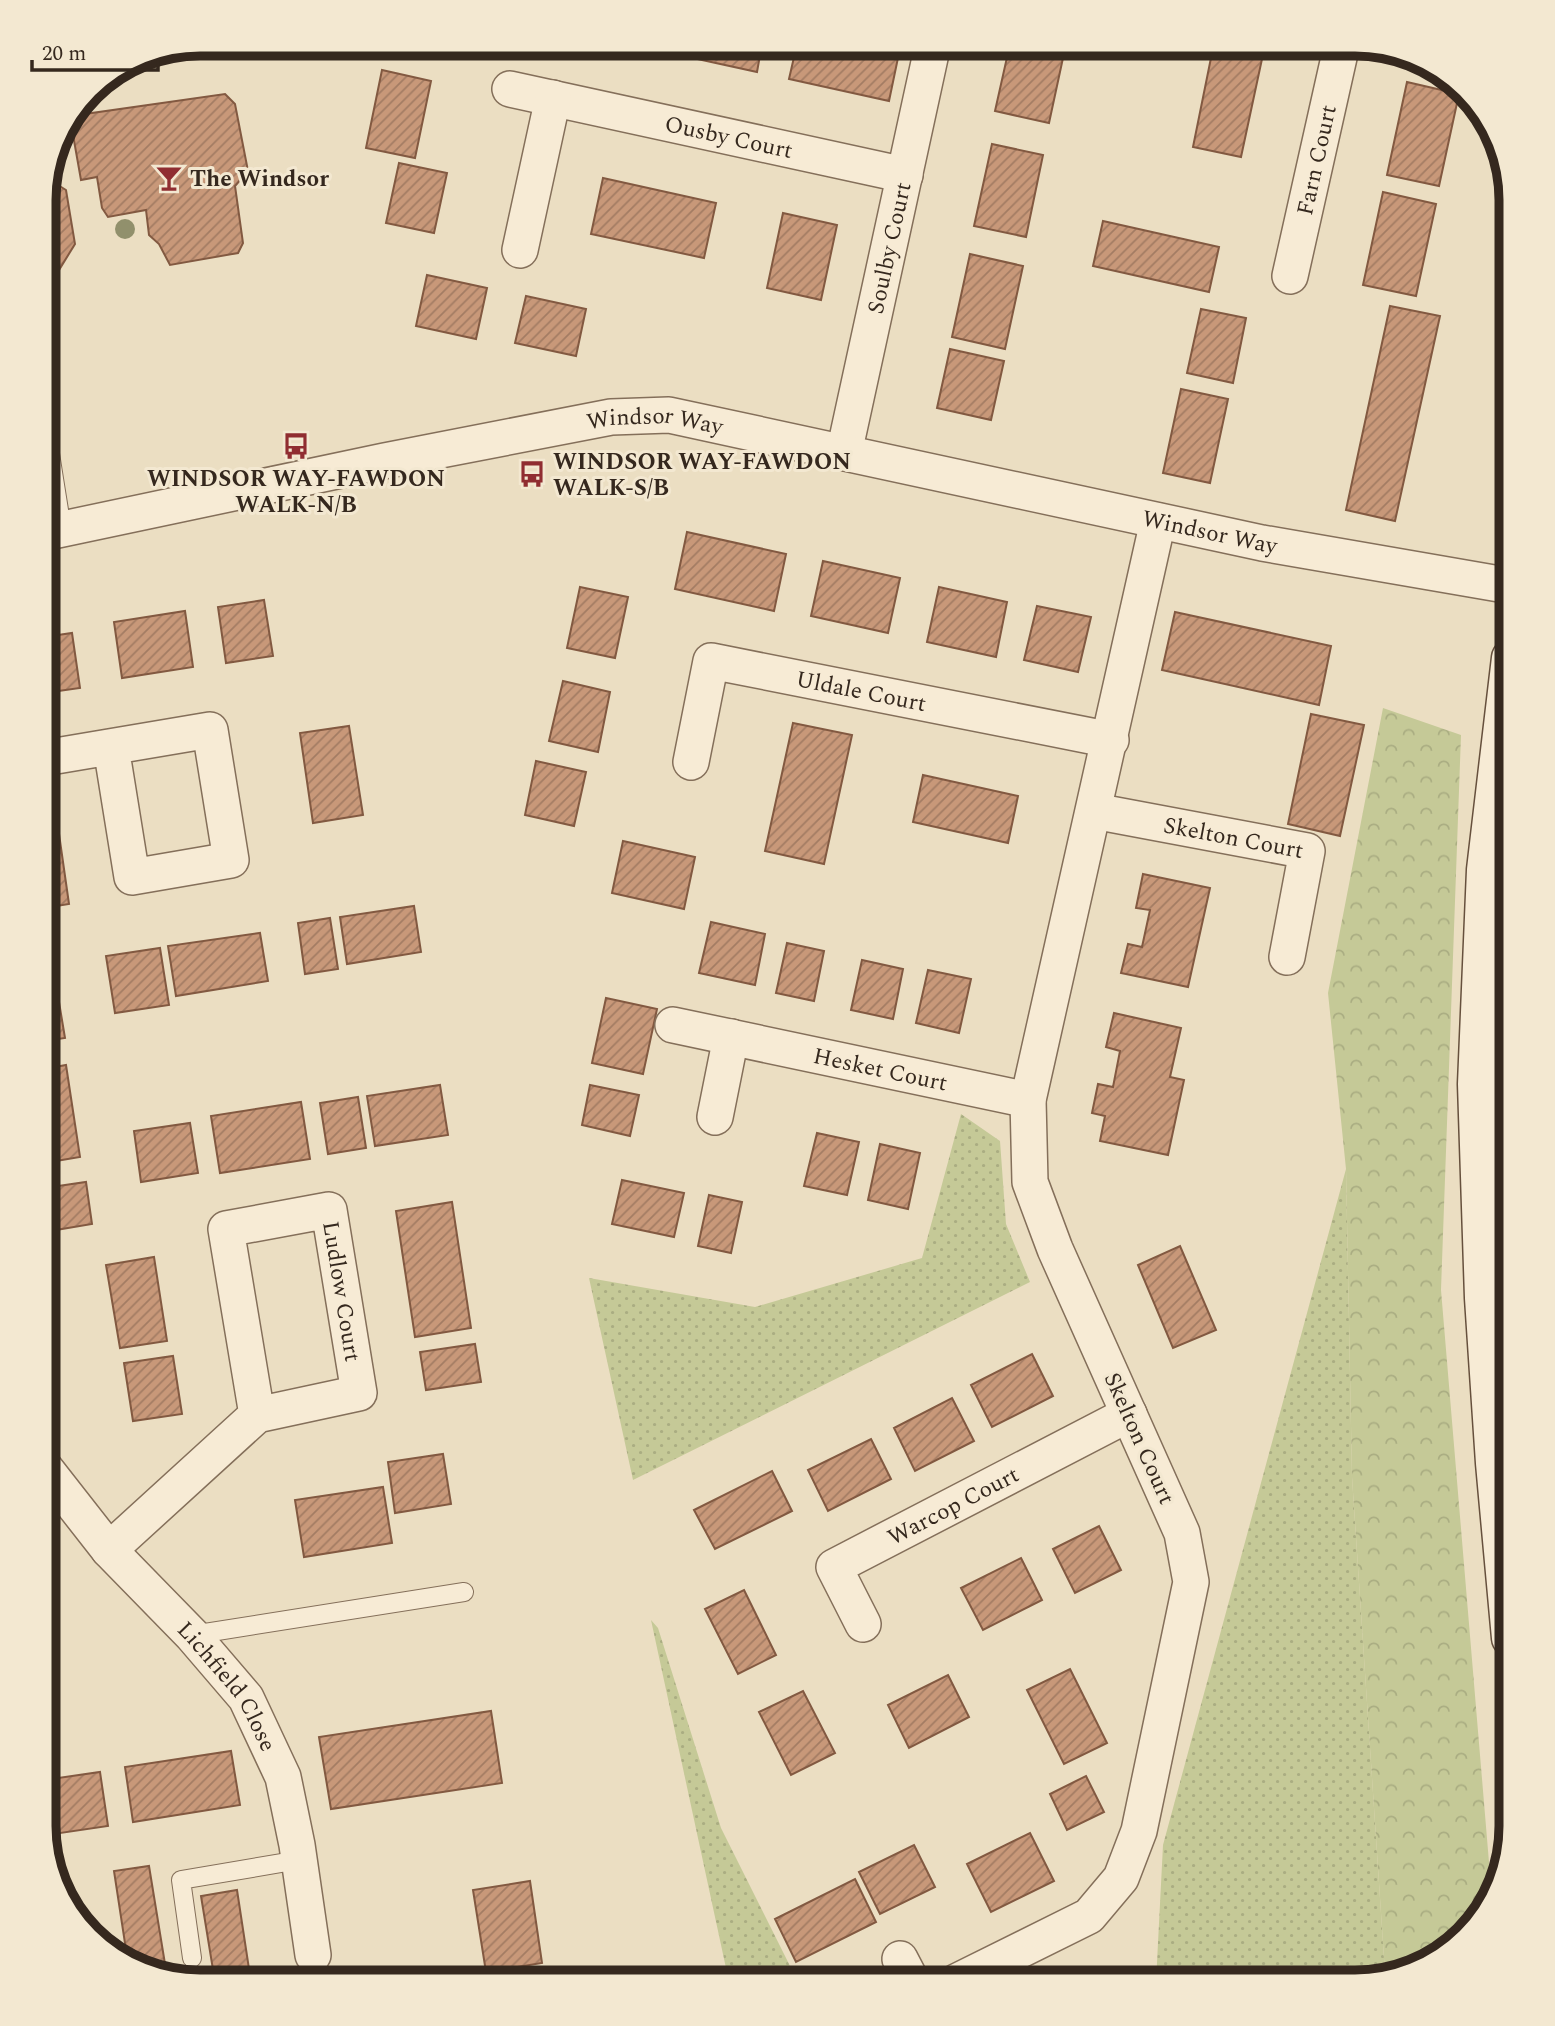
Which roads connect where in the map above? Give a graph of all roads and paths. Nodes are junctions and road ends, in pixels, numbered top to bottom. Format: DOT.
graph roads {
  1 [pos="930,56"];
  2 [pos="1339,56"];
  3 [pos="510,89"];
  4 [pos="553,98"];
  5 [pos="905,175"];
  6 [pos="520,250"];
  7 [pos="1290,276"];
  8 [pos="844,453"];
  9 [pos="1158,521"];
  10 [pos="56,530"];
  11 [pos="1499,584"];
  12 [pos="1111,740"];
  13 [pos="111,747"];
  14 [pos="56,756"];
  15 [pos="1499,760"];
  16 [pos="691,762"];
  17 [pos="1094,811"];
  18 [pos="1287,957"];
  19 [pos="673,1025"];
  20 [pos="731,1037"];
  21 [pos="1028,1100"];
  22 [pos="715,1116"];
  23 [pos="1129,1414"];
  24 [pos="257,1415"];
  25 [pos="56,1482"];
  26 [pos="1499,1506"];
  27 [pos="109,1550"];
  28 [pos="464,1592"];
  29 [pos="863,1624"];
  30 [pos="192,1635"];
  31 [pos="299,1860"];
  32 [pos="313,1955"];
  33 [pos="192,1958"];
  34 [pos="980,1970"];
  1 -- 5 [label="street, Soulby Court"];
  2 -- 7 [label="street, Farn Court"];
  3 -- 4 [label="street, Ousby Court"];
  4 -- 5 [label="street, Ousby Court"];
  4 -- 6 [label="street"];
  5 -- 8 [label="street, Soulby Court"];
  8 -- 9 [label="street, Windsor Way"];
  8 -- 10 [label="street, Windsor Way"];
  9 -- 11 [label="street, Windsor Way"];
  9 -- 12 [label="street, Skelton Court"];
  12 -- 16 [label="street, Uldale Court"];
  12 -- 17 [label="street, Skelton Court"];
  13 -- 13 [label="street"];
  13 -- 14 [label="street"];
  15 -- 26 [label="street"];
  17 -- 18 [label="street, Skelton Court"];
  17 -- 21 [label="street, Skelton Court"];
  19 -- 20 [label="street, Hesket Court"];
  20 -- 21 [label="street, Hesket Court"];
  20 -- 22 [label="street"];
  21 -- 23 [label="street, Skelton Court"];
  23 -- 29 [label="street, Warcop Court"];
  23 -- 34 [label="street, Skelton Court"];
  24 -- 24 [label="street, Ludlow Court"];
  24 -- 27 [label="street"];
  25 -- 27 [label="street, Lichfield Close"];
  27 -- 30 [label="street, Lichfield Close"];
  28 -- 30 [label="lane"];
  30 -- 31 [label="street, Lichfield Close"];
  31 -- 32 [label="street, Lichfield Close"];
  31 -- 33 [label="lane"];
}
